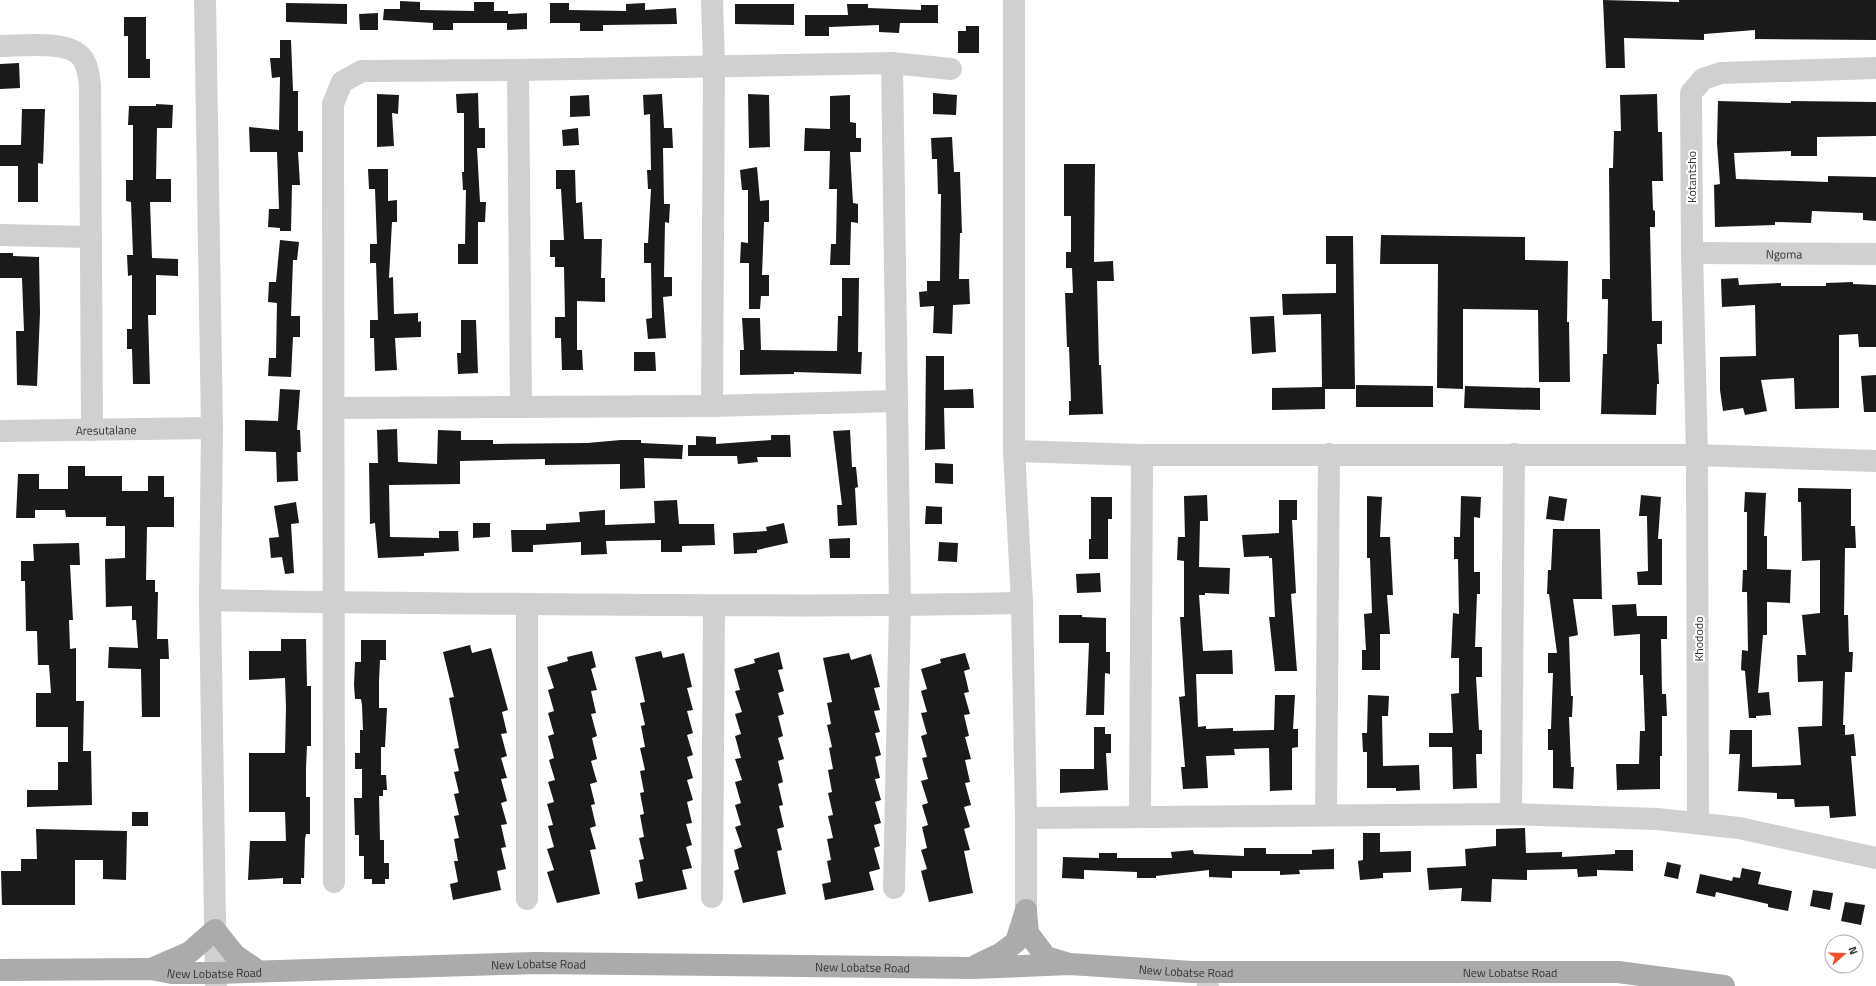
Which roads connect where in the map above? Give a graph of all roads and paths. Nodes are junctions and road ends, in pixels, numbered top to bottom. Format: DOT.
graph roads {
  1 [pos="205,0"];
  2 [pos="712,0"];
  3 [pos="1014,0"];
  4 [pos="0,46"];
  5 [pos="892,63"];
  6 [pos="714,66"];
  7 [pos="1876,68"];
  8 [pos="951,69"];
  9 [pos="518,70"];
  10 [pos="0,235"];
  11 [pos="90,236"];
  12 [pos="1692,253"];
  13 [pos="1876,254"];
  14 [pos="897,401"];
  15 [pos="521,406"];
  16 [pos="712,406"];
  17 [pos="334,408"];
  18 [pos="212,428"];
  19 [pos="92,430"];
  20 [pos="0,431"];
  21 [pos="1014,451"];
  22 [pos="1330,454"];
  23 [pos="1514,454"];
  24 [pos="1697,454"];
  25 [pos="1142,455"];
  26 [pos="1876,461"];
  27 [pos="210,600"];
  28 [pos="333,603"];
  29 [pos="1022,603"];
  30 [pos="527,604"];
  31 [pos="714,606"];
  32 [pos="900,606"];
  33 [pos="1511,814"];
  34 [pos="1326,815"];
  35 [pos="1140,817"];
  36 [pos="1026,818"];
  37 [pos="1698,823"];
  38 [pos="1876,858"];
  39 [pos="334,882"];
  40 [pos="894,888"];
  41 [pos="712,897"];
  42 [pos="526,899"];
  43 [pos="1026,910"];
  44 [pos="215,930"];
  45 [pos="1070,964"];
  46 [pos="972,968"];
  47 [pos="151,969"];
  48 [pos="0,970"];
  49 [pos="258,971"];
  50 [pos="216,979"];
  51 [pos="1178,979"];
  52 [pos="1207,979"];
  53 [pos="1724,986"];
  1 -- 18 [label="street"];
  2 -- 6 [label="street"];
  3 -- 21 [label="street"];
  4 -- 11 [label="street"];
  5 -- 6 [label="street"];
  5 -- 8 [label="street"];
  5 -- 14 [label="street"];
  6 -- 9 [label="street"];
  6 -- 16 [label="street"];
  7 -- 12 [label="street, Kotantsho"];
  9 -- 15 [label="street"];
  9 -- 17 [label="street"];
  10 -- 11 [label="street"];
  11 -- 19 [label="street"];
  12 -- 13 [label="street, Ngoma"];
  12 -- 24 [label="street, Kotantsho"];
  14 -- 16 [label="street"];
  14 -- 32 [label="street"];
  15 -- 16 [label="street"];
  15 -- 17 [label="street"];
  17 -- 28 [label="street"];
  18 -- 19 [label="street, Aresutalane"];
  18 -- 27 [label="street"];
  19 -- 20 [label="street, Aresutalane"];
  21 -- 25 [label="street"];
  21 -- 29 [label="street"];
  22 -- 23 [label="street"];
  22 -- 25 [label="street"];
  22 -- 34 [label="street"];
  23 -- 24 [label="street"];
  23 -- 33 [label="street"];
  24 -- 26 [label="street"];
  24 -- 37 [label="street, Khododo"];
  25 -- 35 [label="street"];
  27 -- 28 [label="street"];
  27 -- 44 [label="street"];
  28 -- 30 [label="street"];
  28 -- 39 [label="street"];
  29 -- 32 [label="street"];
  29 -- 36 [label="street"];
  30 -- 31 [label="street"];
  30 -- 42 [label="street"];
  31 -- 32 [label="street"];
  31 -- 41 [label="street"];
  32 -- 40 [label="street"];
  33 -- 34 [label="street"];
  33 -- 37 [label="street"];
  34 -- 35 [label="street"];
  35 -- 36 [label="street"];
  36 -- 43 [label="street"];
  37 -- 38 [label="street"];
  43 -- 45 [label="main road"];
  43 -- 46 [label="main road"];
  44 -- 47 [label="main road"];
  44 -- 49 [label="main road"];
  44 -- 50 [label="street"];
  45 -- 46 [label="main road, New Lobatse Road"];
  45 -- 51 [label="main road, New Lobatse Road"];
  46 -- 49 [label="main road, New Lobatse Road"];
  47 -- 48 [label="main road, New Lobatse Road"];
  47 -- 50 [label="main road, New Lobatse Road"];
  49 -- 50 [label="main road, New Lobatse Road"];
  51 -- 52 [label="main road, New Lobatse Road"];
  52 -- 53 [label="main road, New Lobatse Road"];
}
